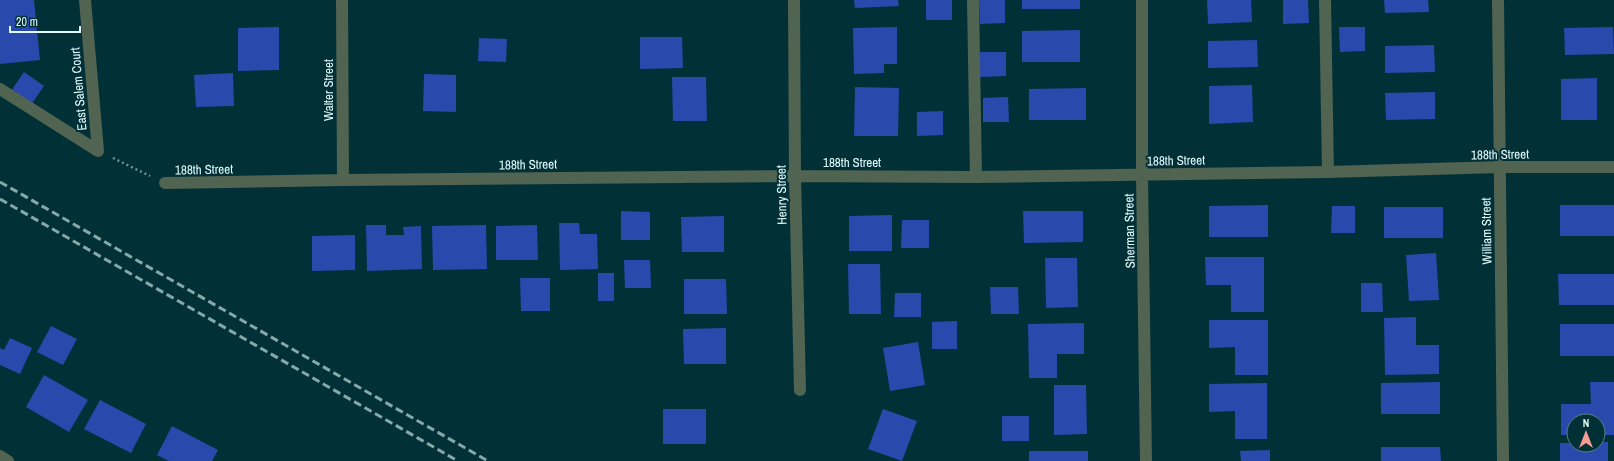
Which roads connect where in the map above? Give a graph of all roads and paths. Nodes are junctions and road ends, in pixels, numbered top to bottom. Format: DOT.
graph roads {
  1 [pos="84,0"];
  2 [pos="342,0"];
  3 [pos="794,0"];
  4 [pos="973,0"];
  5 [pos="1142,0"];
  6 [pos="1325,0"];
  7 [pos="1498,0"];
  8 [pos="0,89"];
  9 [pos="98,151"];
  10 [pos="1499,167"];
  11 [pos="1614,167"];
  12 [pos="1328,172"];
  13 [pos="1142,175"];
  14 [pos="795,176"];
  15 [pos="976,177"];
  16 [pos="343,180"];
  17 [pos="165,183"];
  18 [pos="800,390"];
  19 [pos="0,456"];
  20 [pos="8,461"];
  21 [pos="1146,461"];
  22 [pos="1503,461"];
  1 -- 9 [label="street, East Salem Court"];
  2 -- 16 [label="street, Walter Street"];
  3 -- 14 [label="street, Henry Street"];
  4 -- 15 [label="street"];
  5 -- 13 [label="street, Sherman Street"];
  6 -- 12 [label="street"];
  7 -- 10 [label="street, William Street"];
  8 -- 9 [label="street"];
  9 -- 17 [label="path, 188th Street"];
  10 -- 11 [label="street, 188th Street"];
  10 -- 12 [label="street, 188th Street"];
  10 -- 22 [label="street, William Street"];
  12 -- 13 [label="street, 188th Street"];
  13 -- 15 [label="street, 188th Street"];
  13 -- 21 [label="street, Sherman Street"];
  14 -- 15 [label="street, 188th Street"];
  14 -- 16 [label="street, 188th Street"];
  14 -- 18 [label="street, Henry Street"];
  16 -- 17 [label="street, 188th Street"];
  19 -- 20 [label="street"];
}
